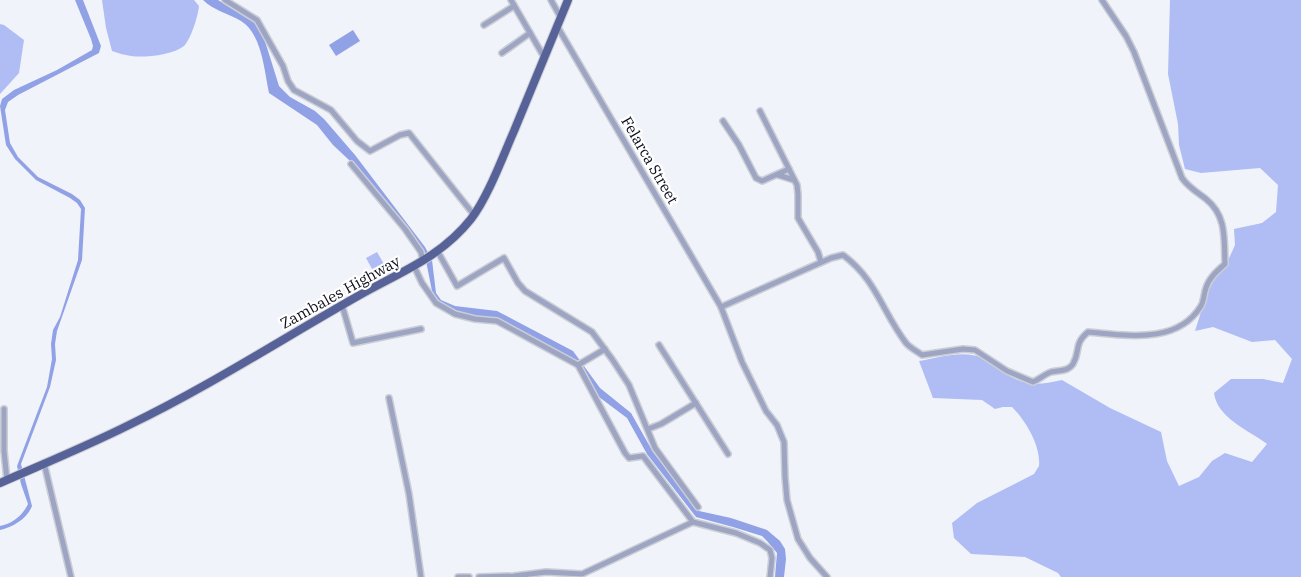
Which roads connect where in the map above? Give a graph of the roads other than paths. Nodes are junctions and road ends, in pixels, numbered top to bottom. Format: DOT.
graph roads {
  1 [pos="225,0"];
  2 [pos="511,0"];
  3 [pos="551,0"];
  4 [pos="568,0"];
  5 [pos="1102,0"];
  6 [pos="514,6"];
  7 [pos="561,18"];
  8 [pos="484,25"];
  9 [pos="557,26"];
  10 [pos="530,33"];
  11 [pos="502,53"];
  12 [pos="544,57"];
  13 [pos="760,111"];
  14 [pos="723,120"];
  15 [pos="351,164"];
  16 [pos="789,169"];
  17 [pos="778,175"];
  18 [pos="794,180"];
  19 [pos="474,215"];
  20 [pos="436,253"];
  21 [pos="423,261"];
  22 [pos="822,262"];
  23 [pos="414,266"];
  24 [pos="342,306"];
  25 [pos="721,307"];
  26 [pos="421,328"];
  27 [pos="659,346"];
  28 [pos="605,349"];
  29 [pos="578,365"];
  30 [pos="389,398"];
  31 [pos="696,404"];
  32 [pos="4,409"];
  33 [pos="648,429"];
  34 [pos="728,454"];
  35 [pos="44,463"];
  36 [pos="4,482"];
  37 [pos="698,508"];
  38 [pos="693,522"];
  39 [pos="71,577"];
  40 [pos="421,577"];
  41 [pos="458,577"];
  42 [pos="469,577"];
  43 [pos="480,577"];
  44 [pos="514,577"];
  45 [pos="770,577"];
  46 [pos="827,577"];
  1 -- 19 [label="street"];
  2 -- 6 [label="street"];
  3 -- 7 [label="street"];
  4 -- 7 [label="main road, Zambales Highway"];
  5 -- 22 [label="street"];
  6 -- 8 [label="street"];
  6 -- 10 [label="street"];
  7 -- 9 [label="main road, Zambales Highway"];
  9 -- 12 [label="main road, Zambales Highway"];
  9 -- 25 [label="street, Felarca Street"];
  10 -- 11 [label="street"];
  10 -- 12 [label="street"];
  12 -- 19 [label="main road, Zambales Highway"];
  13 -- 16 [label="street"];
  14 -- 17 [label="street"];
  15 -- 21 [label="street"];
  16 -- 17 [label="street"];
  16 -- 18 [label="street"];
  17 -- 18 [label="street"];
  18 -- 22 [label="street"];
  19 -- 20 [label="main road, Zambales Highway"];
  20 -- 21 [label="main road, Zambales Highway"];
  20 -- 28 [label="street"];
  21 -- 23 [label="main road, Zambales Highway"];
  22 -- 25 [label="street"];
  23 -- 24 [label="main road, Zambales Highway"];
  23 -- 29 [label="street"];
  24 -- 26 [label="street"];
  24 -- 35 [label="main road, Zambales Highway"];
  25 -- 46 [label="street, Felarca Street"];
  27 -- 31 [label="street"];
  28 -- 29 [label="street"];
  28 -- 33 [label="street"];
  29 -- 38 [label="street"];
  30 -- 40 [label="street"];
  31 -- 33 [label="street"];
  31 -- 34 [label="street"];
  32 -- 36 [label="street"];
  33 -- 37 [label="street"];
  35 -- 36 [label="main road, Zambales Highway"];
  35 -- 39 [label="street"];
  38 -- 44 [label="street"];
  38 -- 45 [label="street"];
  41 -- 42 [label="street"];
  43 -- 44 [label="street"];
}
